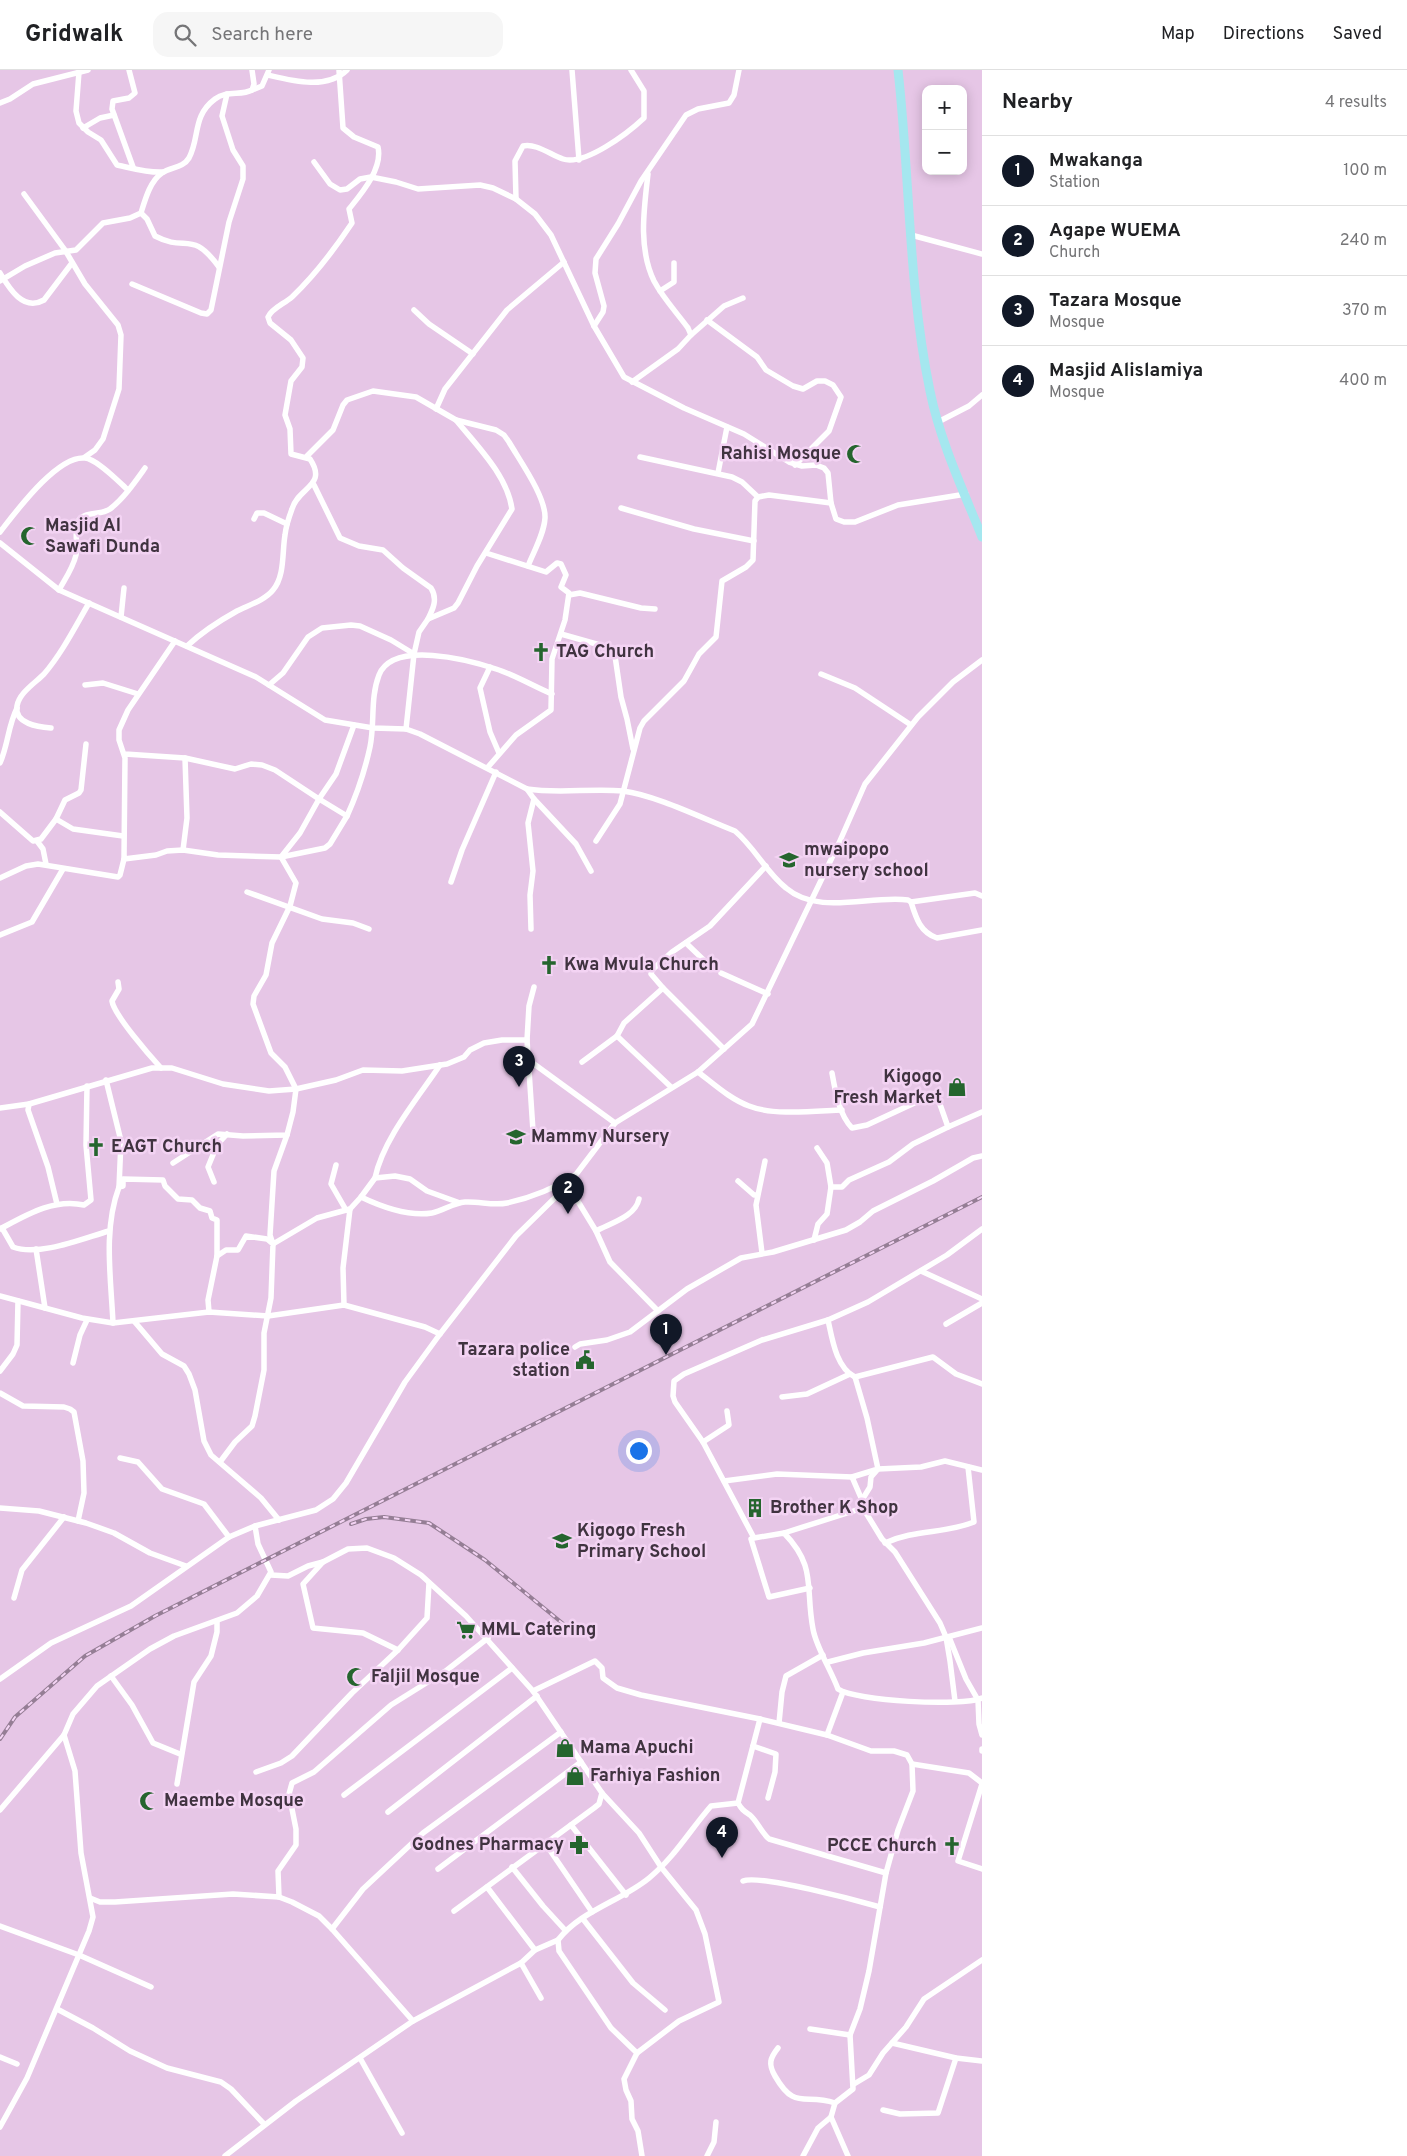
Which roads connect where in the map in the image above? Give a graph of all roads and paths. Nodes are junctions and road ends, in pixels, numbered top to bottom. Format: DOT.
graph roads {
  1 [pos="88,70"];
  2 [pos="129,70"];
  3 [pos="252,70"];
  4 [pos="339,70"];
  5 [pos="347,70"];
  6 [pos="572,70"];
  7 [pos="631,70"];
  8 [pos="739,70"];
  9 [pos="79,72"];
  10 [pos="268,72"];
  11 [pos="900,72"];
  12 [pos="340,77"];
  13 [pos="252,90"];
  14 [pos="226,94"];
  15 [pos="0,103"];
  16 [pos="114,115"];
  17 [pos="83,128"];
  18 [pos="579,160"];
  19 [pos="314,162"];
  20 [pos="133,167"];
  21 [pos="648,171"];
  22 [pos="163,172"];
  23 [pos="371,177"];
  24 [pos="24,194"];
  25 [pos="516,199"];
  26 [pos="140,213"];
  27 [pos="911,235"];
  28 [pos="65,250"];
  29 [pos="982,254"];
  30 [pos="564,262"];
  31 [pos="72,263"];
  32 [pos="674,263"];
  33 [pos="219,267"];
  34 [pos="0,273"];
  35 [pos="2,280"];
  36 [pos="132,284"];
  37 [pos="660,290"];
  38 [pos="743,298"];
  39 [pos="414,310"];
  40 [pos="707,320"];
  41 [pos="594,326"];
  42 [pos="691,335"];
  43 [pos="473,354"];
  44 [pos="632,382"];
  45 [pos="982,395"];
  46 [pos="436,409"];
  47 [pos="456,420"];
  48 [pos="938,422"];
  49 [pos="727,427"];
  50 [pos="307,456"];
  51 [pos="640,456"];
  52 [pos="85,458"];
  53 [pos="795,464"];
  54 [pos="145,468"];
  55 [pos="718,473"];
  56 [pos="314,485"];
  57 [pos="128,490"];
  58 [pos="966,494"];
  59 [pos="758,496"];
  60 [pos="831,502"];
  61 [pos="621,508"];
  62 [pos="254,519"];
  63 [pos="287,524"];
  64 [pos="0,532"];
  65 [pos="982,537"];
  66 [pos="754,541"];
  67 [pos="0,543"];
  68 [pos="486,553"];
  69 [pos="528,566"];
  70 [pos="124,588"];
  71 [pos="59,590"];
  72 [pos="569,595"];
  73 [pos="89,603"];
  74 [pos="656,609"];
  75 [pos="121,617"];
  76 [pos="428,619"];
  77 [pos="561,634"];
  78 [pos="175,641"];
  79 [pos="187,646"];
  80 [pos="414,654"];
  81 [pos="982,660"];
  82 [pos="490,667"];
  83 [pos="822,674"];
  84 [pos="85,685"];
  85 [pos="269,685"];
  86 [pos="138,694"];
  87 [pos="552,694"];
  88 [pos="17,708"];
  89 [pos="911,724"];
  90 [pos="354,725"];
  91 [pos="51,728"];
  92 [pos="372,728"];
  93 [pos="406,730"];
  94 [pos="86,744"];
  95 [pos="125,754"];
  96 [pos="499,754"];
  97 [pos="634,754"];
  98 [pos="185,758"];
  99 [pos="0,763"];
  100 [pos="488,767"];
  101 [pos="496,772"];
  102 [pos="527,788"];
  103 [pos="623,791"];
  104 [pos="319,799"];
  105 [pos="534,799"];
  106 [pos="0,812"];
  107 [pos="347,816"];
  108 [pos="56,819"];
  109 [pos="123,836"];
  110 [pos="37,840"];
  111 [pos="596,841"];
  112 [pos="183,850"];
  113 [pos="281,857"];
  114 [pos="124,859"];
  115 [pos="46,864"];
  116 [pos="766,866"];
  117 [pos="63,869"];
  118 [pos="591,871"];
  119 [pos="0,878"];
  120 [pos="451,882"];
  121 [pos="982,888"];
  122 [pos="247,892"];
  123 [pos="975,893"];
  124 [pos="982,896"];
  125 [pos="911,902"];
  126 [pos="811,903"];
  127 [pos="290,906"];
  128 [pos="369,929"];
  129 [pos="531,929"];
  130 [pos="982,930"];
  131 [pos="0,935"];
  132 [pos="686,943"];
  133 [pos="711,967"];
  134 [pos="721,972"];
  135 [pos="118,982"];
  136 [pos="534,986"];
  137 [pos="663,988"];
  138 [pos="768,994"];
  139 [pos="617,1036"];
  140 [pos="527,1040"];
  141 [pos="724,1048"];
  142 [pos="530,1061"];
  143 [pos="582,1062"];
  144 [pos="440,1065"];
  145 [pos="162,1068"];
  146 [pos="698,1072"];
  147 [pos="832,1074"];
  148 [pos="106,1080"];
  149 [pos="87,1086"];
  150 [pos="672,1087"];
  151 [pos="296,1090"];
  152 [pos="29,1104"];
  153 [pos="0,1108"];
  154 [pos="842,1110"];
  155 [pos="982,1112"];
  156 [pos="615,1123"];
  157 [pos="948,1127"];
  158 [pos="533,1131"];
  159 [pos="227,1134"];
  160 [pos="287,1135"];
  161 [pos="817,1148"];
  162 [pos="982,1156"];
  163 [pos="764,1161"];
  164 [pos="173,1163"];
  165 [pos="336,1165"];
  166 [pos="580,1171"];
  167 [pos="375,1178"];
  168 [pos="738,1181"];
  169 [pos="214,1182"];
  170 [pos="568,1185"];
  171 [pos="119,1187"];
  172 [pos="831,1187"];
  173 [pos="757,1195"];
  174 [pos="361,1197"];
  175 [pos="639,1199"];
  176 [pos="460,1203"];
  177 [pos="57,1204"];
  178 [pos="348,1209"];
  179 [pos="1,1228"];
  180 [pos="982,1229"];
  181 [pos="109,1231"];
  182 [pos="596,1231"];
  183 [pos="814,1240"];
  184 [pos="273,1244"];
  185 [pos="36,1249"];
  186 [pos="762,1253"];
  187 [pos="217,1256"];
  188 [pos="921,1272"];
  189 [pos="0,1296"];
  190 [pos="982,1299"];
  191 [pos="18,1301"];
  192 [pos="982,1303"];
  193 [pos="344,1305"];
  194 [pos="44,1308"];
  195 [pos="658,1311"];
  196 [pos="209,1312"];
  197 [pos="268,1316"];
  198 [pos="87,1320"];
  199 [pos="134,1320"];
  200 [pos="828,1320"];
  201 [pos="113,1323"];
  202 [pos="946,1324"];
  203 [pos="440,1334"];
  204 [pos="575,1347"];
  205 [pos="73,1363"];
  206 [pos="0,1371"];
  207 [pos="853,1376"];
  208 [pos="982,1384"];
  209 [pos="0,1393"];
  210 [pos="782,1397"];
  211 [pos="727,1411"];
  212 [pos="703,1442"];
  213 [pos="120,1458"];
  214 [pos="220,1462"];
  215 [pos="968,1467"];
  216 [pos="876,1470"];
  217 [pos="982,1470"];
  218 [pos="852,1477"];
  219 [pos="724,1481"];
  220 [pos="862,1500"];
  221 [pos="0,1508"];
  222 [pos="863,1508"];
  223 [pos="64,1518"];
  224 [pos="279,1520"];
  225 [pos="78,1521"];
  226 [pos="255,1526"];
  227 [pos="784,1533"];
  228 [pos="229,1537"];
  229 [pos="751,1539"];
  230 [pos="885,1543"];
  231 [pos="323,1562"];
  232 [pos="186,1566"];
  233 [pos="271,1575"];
  234 [pos="429,1583"];
  235 [pos="810,1588"];
  236 [pos="14,1598"];
  237 [pos="217,1621"];
  238 [pos="982,1628"];
  239 [pos="947,1637"];
  240 [pos="488,1638"];
  241 [pos="398,1650"];
  242 [pos="823,1655"];
  243 [pos="828,1662"];
  244 [pos="512,1668"];
  245 [pos="111,1676"];
  246 [pos="0,1679"];
  247 [pos="843,1692"];
  248 [pos="535,1694"];
  249 [pos="980,1699"];
  250 [pos="955,1701"];
  251 [pos="760,1719"];
  252 [pos="779,1724"];
  253 [pos="561,1732"];
  254 [pos="64,1735"];
  255 [pos="827,1735"];
  256 [pos="982,1735"];
  257 [pos="753,1746"];
  258 [pos="180,1754"];
  259 [pos="581,1762"];
  260 [pos="912,1764"];
  261 [pos="256,1772"];
  262 [pos="982,1783"];
  263 [pos="177,1784"];
  264 [pos="602,1793"];
  265 [pos="344,1795"];
  266 [pos="768,1798"];
  267 [pos="738,1804"];
  268 [pos="0,1810"];
  269 [pos="388,1812"];
  270 [pos="571,1825"];
  271 [pos="545,1843"];
  272 [pos="512,1867"];
  273 [pos="662,1867"];
  274 [pos="438,1869"];
  275 [pos="982,1869"];
  276 [pos="886,1873"];
  277 [pos="744,1881"];
  278 [pos="487,1887"];
  279 [pos="626,1895"];
  280 [pos="280,1897"];
  281 [pos="90,1898"];
  282 [pos="100,1902"];
  283 [pos="880,1907"];
  284 [pos="454,1911"];
  285 [pos="592,1912"];
  286 [pos="93,1917"];
  287 [pos="583,1919"];
  288 [pos="0,1926"];
  289 [pos="332,1929"];
  290 [pos="565,1930"];
  291 [pos="558,1940"];
  292 [pos="535,1950"];
  293 [pos="79,1955"];
  294 [pos="982,1960"];
  295 [pos="521,1963"];
  296 [pos="152,1987"];
  297 [pos="541,1998"];
  298 [pos="57,2009"];
  299 [pos="665,2010"];
  300 [pos="413,2022"];
  301 [pos="810,2029"];
  302 [pos="850,2035"];
  303 [pos="892,2043"];
  304 [pos="778,2048"];
  305 [pos="637,2053"];
  306 [pos="0,2057"];
  307 [pos="360,2058"];
  308 [pos="956,2058"];
  309 [pos="982,2061"];
  310 [pos="17,2064"];
  311 [pos="854,2084"];
  312 [pos="835,2103"];
  313 [pos="884,2110"];
  314 [pos="831,2116"];
  315 [pos="716,2122"];
  316 [pos="264,2124"];
  317 [pos="0,2127"];
  318 [pos="402,2133"];
  319 [pos="225,2156"];
  320 [pos="642,2156"];
  321 [pos="707,2156"];
  322 [pos="803,2156"];
  323 [pos="848,2156"];
  1 -- 9 [label="street"];
  2 -- 16 [label="street"];
  3 -- 13 [label="street"];
  4 -- 12 [label="street"];
  5 -- 12 [label="street"];
  6 -- 18 [label="street"];
  7 -- 18 [label="street"];
  8 -- 21 [label="street"];
  9 -- 15 [label="street"];
  9 -- 17 [label="street"];
  10 -- 12 [label="street"];
  10 -- 13 [label="street"];
  11 -- 27 [label="main road"];
  12 -- 23 [label="street"];
  13 -- 14 [label="street"];
  14 -- 22 [label="street"];
  14 -- 33 [label="street"];
  16 -- 17 [label="street"];
  16 -- 20 [label="street"];
  17 -- 20 [label="street"];
  18 -- 25 [label="street"];
  19 -- 23 [label="street"];
  20 -- 22 [label="street"];
  21 -- 37 [label="street"];
  21 -- 41 [label="street"];
  22 -- 26 [label="street"];
  23 -- 25 [label="street"];
  23 -- 50 [label="street"];
  24 -- 28 [label="street"];
  25 -- 30 [label="street"];
  26 -- 28 [label="street"];
  26 -- 33 [label="street"];
  27 -- 29 [label="street"];
  27 -- 48 [label="main road"];
  28 -- 31 [label="street"];
  28 -- 35 [label="street"];
  30 -- 41 [label="street"];
  30 -- 43 [label="street"];
  31 -- 35 [label="street"];
  31 -- 52 [label="street"];
  32 -- 37 [label="street"];
  33 -- 36 [label="street"];
  34 -- 35 [label="street"];
  37 -- 42 [label="street"];
  38 -- 40 [label="street"];
  39 -- 43 [label="street"];
  40 -- 42 [label="street"];
  40 -- 53 [label="street"];
  41 -- 44 [label="street"];
  42 -- 44 [label="street"];
  43 -- 46 [label="street"];
  44 -- 49 [label="street"];
  45 -- 48 [label="street"];
  46 -- 47 [label="street"];
  46 -- 50 [label="street"];
  47 -- 68 [label="street"];
  47 -- 69 [label="street"];
  48 -- 58 [label="main road"];
  49 -- 53 [label="street"];
  49 -- 55 [label="street"];
  50 -- 56 [label="street"];
  51 -- 55 [label="street"];
  52 -- 57 [label="street"];
  52 -- 64 [label="street"];
  53 -- 60 [label="street"];
  54 -- 57 [label="street"];
  55 -- 59 [label="street"];
  56 -- 63 [label="street"];
  56 -- 76 [label="street"];
  57 -- 71 [label="street"];
  58 -- 60 [label="street"];
  58 -- 65 [label="main road"];
  59 -- 60 [label="street"];
  59 -- 66 [label="street"];
  61 -- 66 [label="street"];
  62 -- 63 [label="street"];
  63 -- 79 [label="street"];
  66 -- 97 [label="street"];
  67 -- 71 [label="street"];
  68 -- 69 [label="street"];
  68 -- 76 [label="street"];
  69 -- 72 [label="street"];
  70 -- 75 [label="street"];
  71 -- 73 [label="street"];
  72 -- 74 [label="street"];
  72 -- 77 [label="street"];
  73 -- 75 [label="street"];
  73 -- 88 [label="street"];
  75 -- 78 [label="street"];
  76 -- 80 [label="street"];
  77 -- 87 [label="street"];
  77 -- 97 [label="street"];
  78 -- 79 [label="street"];
  78 -- 86 [label="street"];
  79 -- 85 [label="street"];
  80 -- 82 [label="street"];
  80 -- 85 [label="street"];
  80 -- 92 [label="street"];
  80 -- 93 [label="street"];
  81 -- 89 [label="street"];
  82 -- 87 [label="street"];
  82 -- 96 [label="street"];
  83 -- 89 [label="street"];
  84 -- 86 [label="street"];
  85 -- 90 [label="street"];
  86 -- 95 [label="street"];
  87 -- 96 [label="street"];
  88 -- 91 [label="street"];
  88 -- 99 [label="street"];
  89 -- 126 [label="street"];
  90 -- 92 [label="street"];
  90 -- 104 [label="street"];
  92 -- 93 [label="street"];
  92 -- 107 [label="street"];
  93 -- 100 [label="street"];
  94 -- 108 [label="street"];
  95 -- 98 [label="street"];
  95 -- 109 [label="street"];
  96 -- 100 [label="street"];
  97 -- 103 [label="street"];
  98 -- 104 [label="street"];
  98 -- 112 [label="street"];
  100 -- 101 [label="street"];
  101 -- 102 [label="street"];
  101 -- 120 [label="street"];
  102 -- 103 [label="street"];
  102 -- 105 [label="street"];
  103 -- 111 [label="street"];
  103 -- 116 [label="street"];
  104 -- 107 [label="street"];
  104 -- 113 [label="street"];
  105 -- 118 [label="street"];
  105 -- 129 [label="street"];
  106 -- 110 [label="street"];
  107 -- 113 [label="street"];
  108 -- 109 [label="street"];
  108 -- 110 [label="street"];
  109 -- 114 [label="street"];
  110 -- 115 [label="street"];
  112 -- 113 [label="street"];
  112 -- 114 [label="street"];
  113 -- 127 [label="street"];
  114 -- 117 [label="street"];
  115 -- 117 [label="street"];
  115 -- 119 [label="street"];
  116 -- 126 [label="street"];
  116 -- 132 [label="street"];
  117 -- 131 [label="street"];
  121 -- 123 [label="street"];
  122 -- 127 [label="street"];
  123 -- 124 [label="street"];
  123 -- 125 [label="street"];
  125 -- 126 [label="street"];
  125 -- 130 [label="street"];
  126 -- 138 [label="street"];
  127 -- 128 [label="street"];
  127 -- 151 [label="street"];
  132 -- 133 [label="street"];
  132 -- 137 [label="street"];
  134 -- 138 [label="street"];
  135 -- 145 [label="street"];
  136 -- 140 [label="street"];
  137 -- 139 [label="street"];
  137 -- 141 [label="street"];
  138 -- 141 [label="street"];
  139 -- 143 [label="street"];
  139 -- 150 [label="street"];
  140 -- 142 [label="street"];
  140 -- 144 [label="street"];
  141 -- 146 [label="street"];
  142 -- 156 [label="street"];
  142 -- 158 [label="street"];
  144 -- 151 [label="street"];
  144 -- 167 [label="street"];
  145 -- 148 [label="street"];
  145 -- 151 [label="street"];
  146 -- 150 [label="street"];
  146 -- 154 [label="street"];
  147 -- 154 [label="street"];
  148 -- 149 [label="street"];
  148 -- 171 [label="street"];
  149 -- 152 [label="street"];
  149 -- 177 [label="street"];
  150 -- 156 [label="street"];
  151 -- 160 [label="street"];
  152 -- 153 [label="street"];
  152 -- 177 [label="street"];
  154 -- 157 [label="street"];
  155 -- 157 [label="street"];
  156 -- 166 [label="street"];
  157 -- 172 [label="street"];
  159 -- 160 [label="street"];
  159 -- 164 [label="street"];
  159 -- 169 [label="street"];
  160 -- 184 [label="street"];
  161 -- 172 [label="street"];
  162 -- 183 [label="street"];
  163 -- 173 [label="street"];
  165 -- 178 [label="street"];
  166 -- 170 [label="street"];
  166 -- 176 [label="street"];
  167 -- 174 [label="street"];
  167 -- 176 [label="street"];
  168 -- 173 [label="street"];
  170 -- 182 [label="street"];
  170 -- 203 [label="street"];
  171 -- 181 [label="street"];
  171 -- 187 [label="street"];
  172 -- 183 [label="street"];
  173 -- 186 [label="street"];
  174 -- 176 [label="street"];
  174 -- 178 [label="street"];
  175 -- 182 [label="street"];
  177 -- 179 [label="street"];
  178 -- 184 [label="street"];
  178 -- 193 [label="street"];
  179 -- 185 [label="street"];
  180 -- 188 [label="street"];
  181 -- 185 [label="street"];
  181 -- 201 [label="street"];
  182 -- 195 [label="street"];
  183 -- 186 [label="street"];
  184 -- 187 [label="street"];
  184 -- 197 [label="street"];
  185 -- 194 [label="street"];
  186 -- 195 [label="street"];
  187 -- 196 [label="street"];
  188 -- 190 [label="street"];
  188 -- 200 [label="street"];
  189 -- 191 [label="street"];
  191 -- 194 [label="street"];
  191 -- 206 [label="street"];
  192 -- 202 [label="street"];
  193 -- 197 [label="street"];
  193 -- 203 [label="street"];
  194 -- 198 [label="street"];
  195 -- 204 [label="street"];
  196 -- 197 [label="street"];
  196 -- 199 [label="street"];
  197 -- 214 [label="street"];
  198 -- 201 [label="street"];
  198 -- 205 [label="street"];
  199 -- 201 [label="street"];
  199 -- 214 [label="street"];
  200 -- 207 [label="street"];
  200 -- 212 [label="street"];
  203 -- 224 [label="street"];
  207 -- 208 [label="street"];
  207 -- 210 [label="street"];
  207 -- 216 [label="street"];
  209 -- 225 [label="street"];
  211 -- 212 [label="street"];
  212 -- 219 [label="street"];
  213 -- 228 [label="street"];
  214 -- 224 [label="street"];
  215 -- 216 [label="street"];
  215 -- 217 [label="street"];
  215 -- 230 [label="street"];
  216 -- 218 [label="street"];
  216 -- 220 [label="street"];
  218 -- 219 [label="street"];
  218 -- 220 [label="street"];
  219 -- 227 [label="street"];
  220 -- 222 [label="street"];
  221 -- 223 [label="street"];
  222 -- 227 [label="street"];
  222 -- 230 [label="street"];
  223 -- 225 [label="street"];
  223 -- 236 [label="street"];
  224 -- 226 [label="street"];
  225 -- 232 [label="street"];
  226 -- 228 [label="street"];
  226 -- 233 [label="street"];
  227 -- 235 [label="street"];
  228 -- 232 [label="street"];
  229 -- 235 [label="street"];
  230 -- 239 [label="street"];
  231 -- 233 [label="street"];
  231 -- 234 [label="street"];
  231 -- 241 [label="street"];
  232 -- 246 [label="street"];
  233 -- 237 [label="street"];
  234 -- 240 [label="street"];
  234 -- 241 [label="street"];
  235 -- 242 [label="street"];
  237 -- 245 [label="street"];
  237 -- 258 [label="street"];
  238 -- 239 [label="street"];
  239 -- 243 [label="street"];
  239 -- 249 [label="street"];
  239 -- 250 [label="street"];
  240 -- 244 [label="street"];
  240 -- 280 [label="street"];
  241 -- 261 [label="street"];
  242 -- 243 [label="street"];
  242 -- 252 [label="street"];
  243 -- 247 [label="street"];
  244 -- 248 [label="street"];
  244 -- 265 [label="street"];
  245 -- 254 [label="street"];
  245 -- 258 [label="street"];
  247 -- 250 [label="street"];
  247 -- 255 [label="street"];
  248 -- 251 [label="street"];
  248 -- 253 [label="street"];
  248 -- 269 [label="street"];
  249 -- 250 [label="street"];
  249 -- 256 [label="street"];
  251 -- 252 [label="street"];
  251 -- 257 [label="street"];
  252 -- 255 [label="street"];
  253 -- 259 [label="street"];
  253 -- 289 [label="street"];
  254 -- 268 [label="street"];
  254 -- 281 [label="street"];
  255 -- 260 [label="street"];
  257 -- 266 [label="street"];
  257 -- 267 [label="street"];
  258 -- 263 [label="street"];
  259 -- 264 [label="street"];
  259 -- 274 [label="street"];
  260 -- 262 [label="street"];
  260 -- 276 [label="street"];
  262 -- 275 [label="street"];
  264 -- 270 [label="street"];
  264 -- 273 [label="street"];
  267 -- 273 [label="street"];
  267 -- 276 [label="street"];
  270 -- 271 [label="street"];
  270 -- 279 [label="street"];
  271 -- 272 [label="street"];
  271 -- 285 [label="street"];
  272 -- 278 [label="street"];
  272 -- 290 [label="street"];
  273 -- 279 [label="street"];
  273 -- 305 [label="street"];
  276 -- 283 [label="street"];
  277 -- 283 [label="street"];
  278 -- 284 [label="street"];
  278 -- 292 [label="street"];
  279 -- 285 [label="street"];
  280 -- 282 [label="street"];
  280 -- 289 [label="street"];
  281 -- 282 [label="street"];
  281 -- 286 [label="street"];
  282 -- 286 [label="street"];
  283 -- 302 [label="street"];
  285 -- 287 [label="street"];
  286 -- 293 [label="street"];
  287 -- 290 [label="street"];
  287 -- 299 [label="street"];
  288 -- 293 [label="street"];
  289 -- 300 [label="street"];
  290 -- 291 [label="street"];
  291 -- 292 [label="street"];
  291 -- 305 [label="street"];
  292 -- 295 [label="street"];
  293 -- 296 [label="street"];
  293 -- 298 [label="street"];
  294 -- 303 [label="street"];
  295 -- 297 [label="street"];
  295 -- 300 [label="street"];
  298 -- 316 [label="street"];
  298 -- 317 [label="street"];
  300 -- 307 [label="street"];
  301 -- 302 [label="street"];
  302 -- 311 [label="street"];
  303 -- 308 [label="street"];
  303 -- 311 [label="street"];
  304 -- 312 [label="street"];
  305 -- 320 [label="street"];
  306 -- 310 [label="street"];
  307 -- 316 [label="street"];
  307 -- 318 [label="street"];
  308 -- 309 [label="street"];
  308 -- 313 [label="street"];
  311 -- 312 [label="street"];
  312 -- 314 [label="street"];
  314 -- 322 [label="street"];
  314 -- 323 [label="street"];
  315 -- 321 [label="street"];
  316 -- 319 [label="street"];
}
